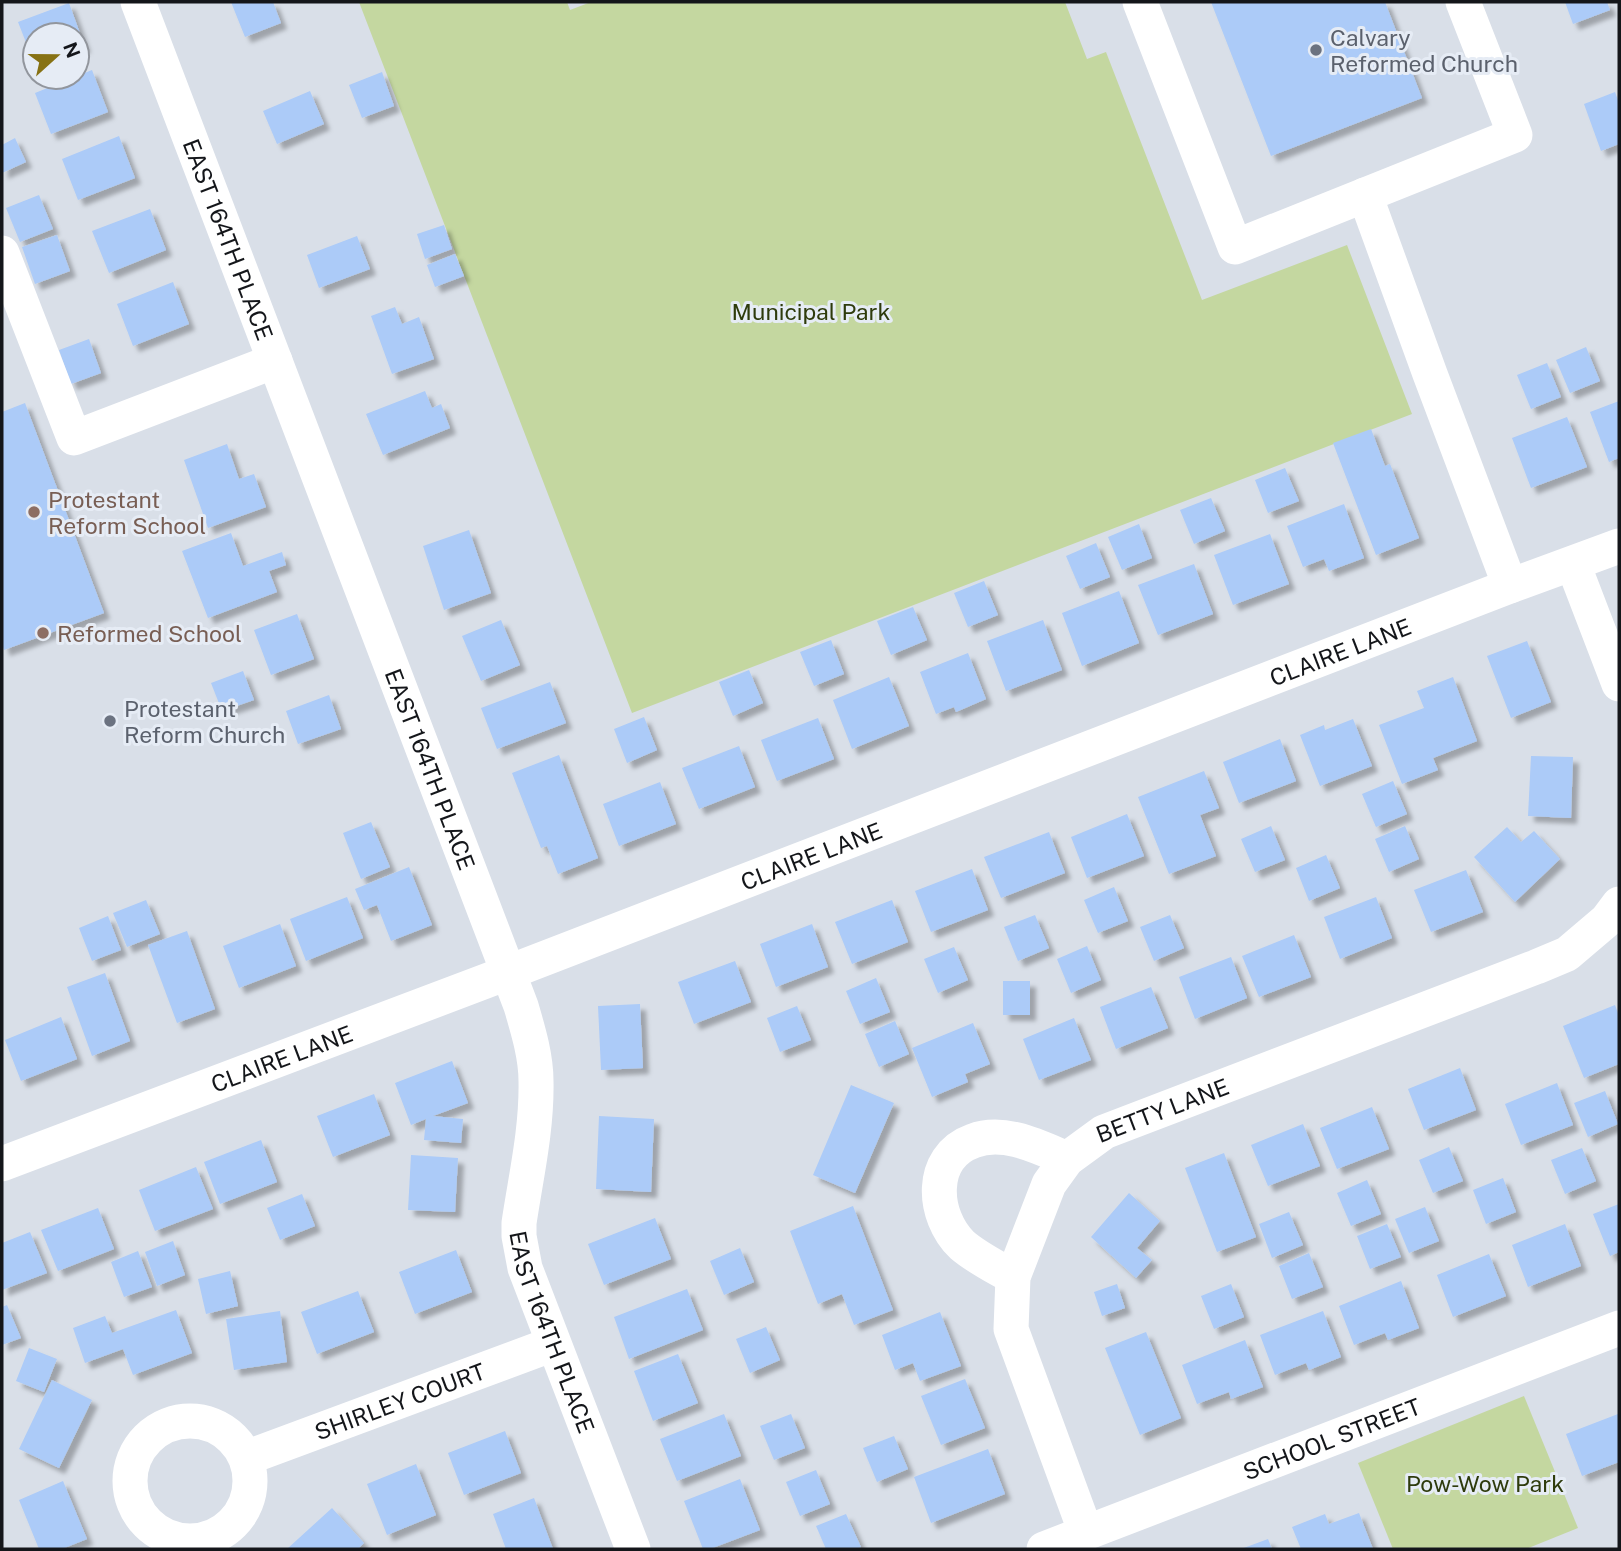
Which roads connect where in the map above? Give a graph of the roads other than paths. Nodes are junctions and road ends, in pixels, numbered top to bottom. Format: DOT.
graph roads {
  1 [pos="138,2"];
  2 [pos="1140,2"];
  3 [pos="1463,2"];
  4 [pos="1365,195"];
  5 [pos="2,253"];
  6 [pos="275,361"];
  7 [pos="1619,546"];
  8 [pos="1573,564"];
  9 [pos="1510,586"];
  10 [pos="1619,684"];
  11 [pos="1615,917"];
  12 [pos="507,973"];
  13 [pos="1067,1159"];
  14 [pos="2,1164"];
  15 [pos="1013,1277"];
  16 [pos="1619,1328"];
  17 [pos="553,1344"];
  18 [pos="246,1458"];
  19 [pos="1086,1533"];
  20 [pos="633,1549"];
  21 [pos="1044,1549"];
  1 -- 6 [label="street, EAST 164TH PLACE"];
  2 -- 4 [label="street"];
  3 -- 4 [label="street"];
  4 -- 9 [label="street"];
  5 -- 6 [label="street"];
  6 -- 12 [label="street, EAST 164TH PLACE"];
  7 -- 8 [label="street, CLAIRE LANE"];
  8 -- 9 [label="street, CLAIRE LANE"];
  8 -- 10 [label="street"];
  9 -- 12 [label="street, CLAIRE LANE"];
  11 -- 13 [label="street, BETTY LANE"];
  12 -- 14 [label="street, CLAIRE LANE"];
  12 -- 17 [label="street, EAST 164TH PLACE"];
  13 -- 15 [label="street, BETTY LANE"];
  13 -- 15 [label="street"];
  15 -- 19 [label="street, BETTY LANE"];
  16 -- 19 [label="street, SCHOOL STREET"];
  17 -- 18 [label="street, SHIRLEY COURT"];
  17 -- 20 [label="street, EAST 164TH PLACE"];
  19 -- 21 [label="street, SCHOOL STREET"];
}
